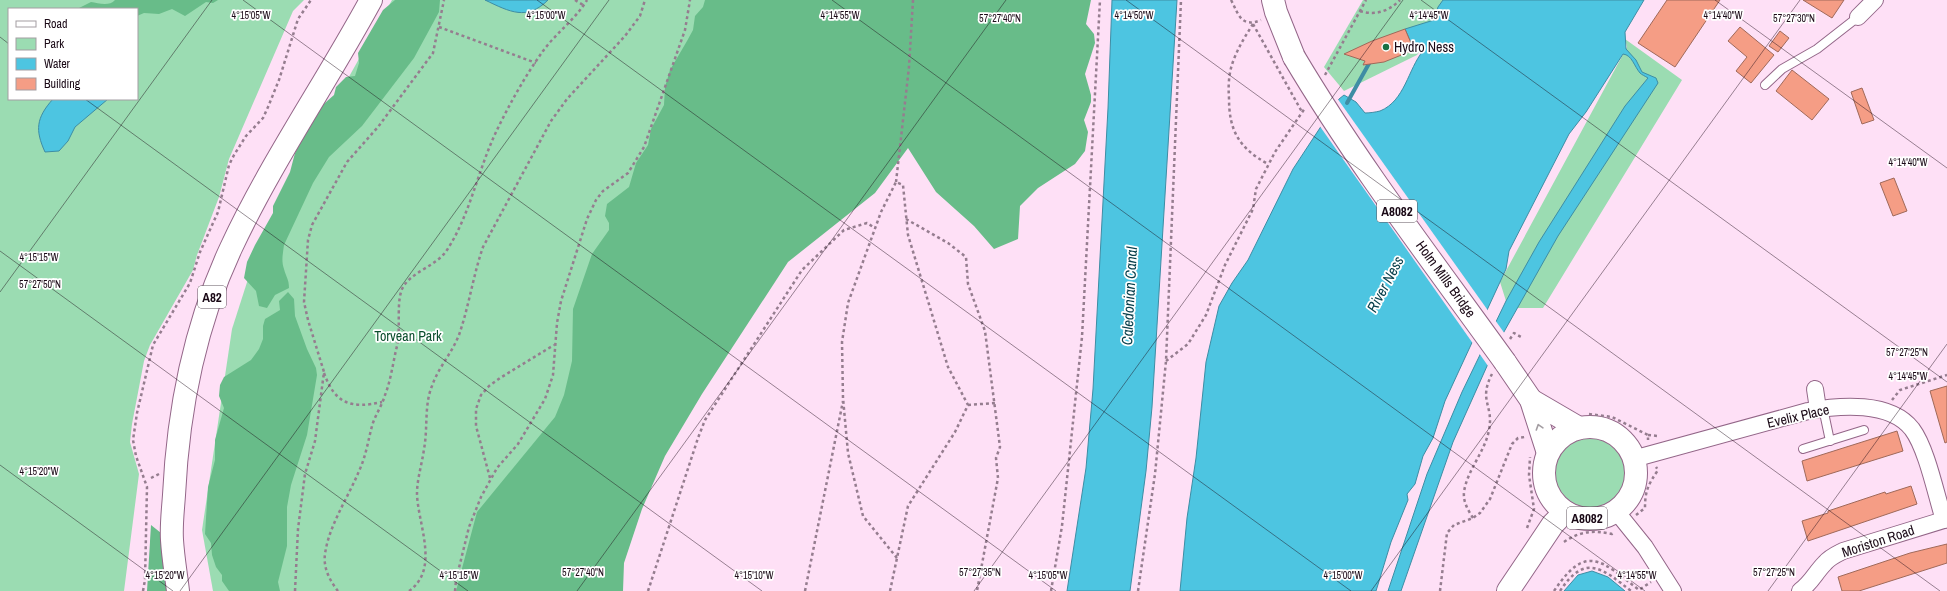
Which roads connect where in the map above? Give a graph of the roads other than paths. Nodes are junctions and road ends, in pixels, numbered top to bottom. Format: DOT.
graph roads {
  1 [pos="371,0"];
  2 [pos="1273,0"];
  3 [pos="1875,0"];
  4 [pos="1858,17"];
  5 [pos="1765,85"];
  6 [pos="1815,389"];
  7 [pos="1532,400"];
  8 [pos="1820,408"];
  9 [pos="1581,421"];
  10 [pos="1864,430"];
  11 [pos="1830,441"];
  12 [pos="1803,449"];
  13 [pos="1539,452"];
  14 [pos="1641,457"];
  15 [pos="1565,512"];
  16 [pos="1622,517"];
  17 [pos="1945,519"];
  18 [pos="178,591"];
  19 [pos="1508,591"];
  20 [pos="1673,591"];
  21 [pos="1800,591"];
  1 -- 18 [label="main road, A82"];
  2 -- 7 [label="main road, Holm Mills Bridge / A8082, bridge"];
  3 -- 4 [label="street"];
  4 -- 5 [label="lane"];
  6 -- 8 [label="street"];
  7 -- 9 [label="main road, A8082"];
  13 -- 7 [label="main road, A8082, one-way"];
  8 -- 11 [label="lane"];
  8 -- 14 [label="street, Evelix Place"];
  8 -- 17 [label="street, Evelix Place"];
  9 -- 13 [label="main road, A8082"];
  9 -- 14 [label="main road, A8082"];
  10 -- 11 [label="lane"];
  11 -- 12 [label="lane"];
  13 -- 15 [label="main road, A8082"];
  14 -- 16 [label="main road, A8082"];
  15 -- 16 [label="main road, A8082"];
  15 -- 19 [label="main road, A8082"];
  16 -- 20 [label="street"];
  17 -- 21 [label="street, Moriston Road"];
}
